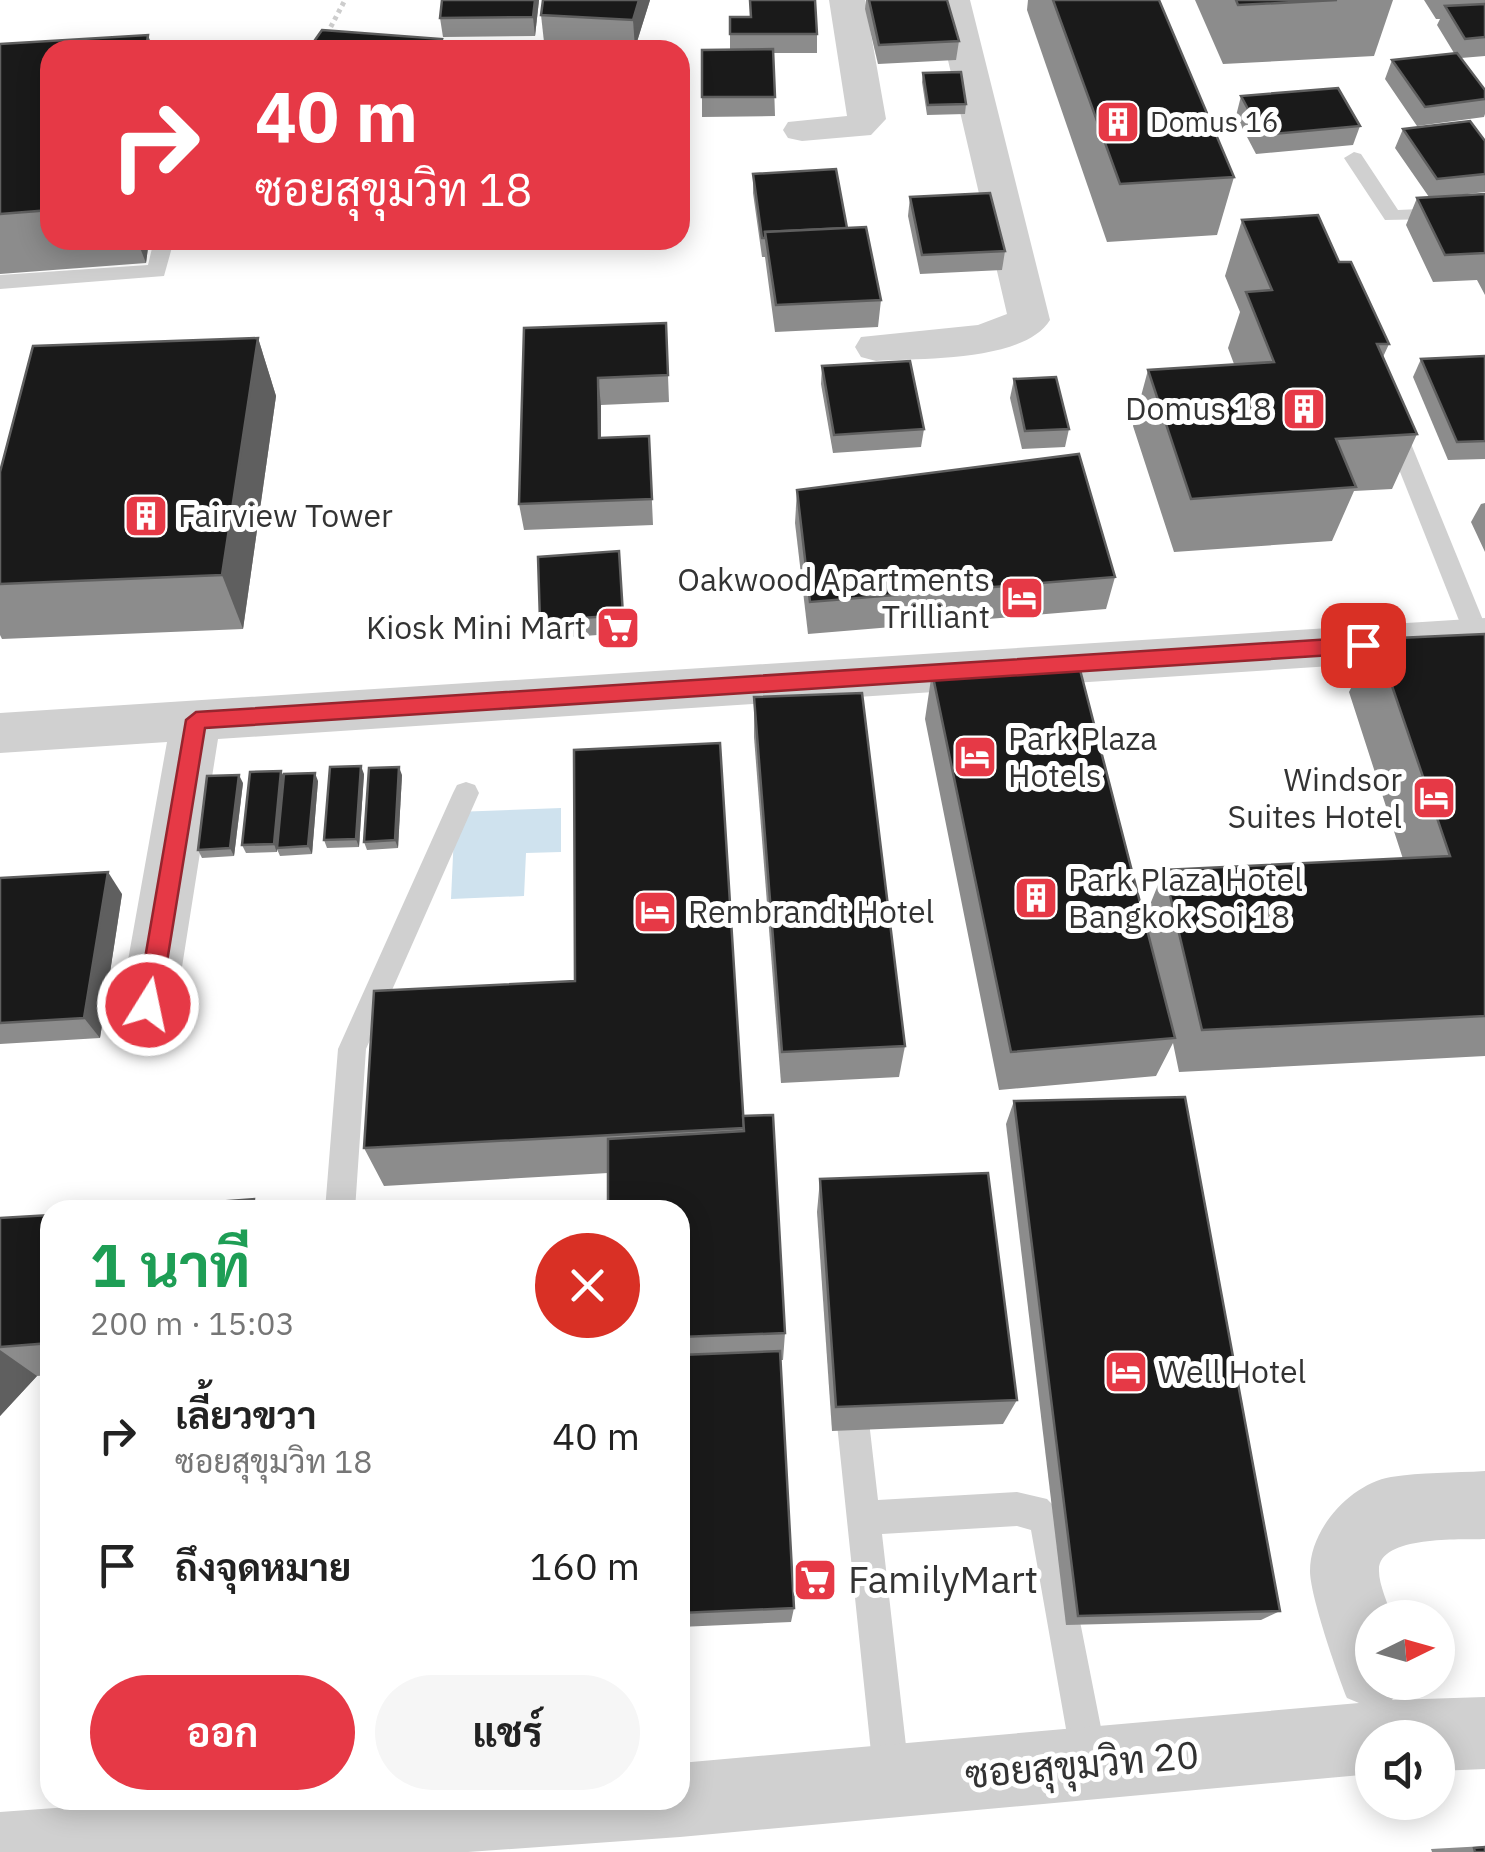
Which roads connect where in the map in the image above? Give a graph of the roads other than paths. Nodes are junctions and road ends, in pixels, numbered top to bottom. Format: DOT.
graph roads {
  1 [pos="847,0"];
  2 [pos="952,0"];
  3 [pos="802,130"];
  4 [pos="1354,158"];
  5 [pos="1485,212"];
  6 [pos="162,250"];
  7 [pos="0,282"];
  8 [pos="876,347"];
  9 [pos="1385,408"];
  10 [pos="1482,638"];
  11 [pos="196,720"];
  12 [pos="0,733"];
  13 [pos="466,793"];
  14 [pos="148,1005"];
  15 [pos="341,1200"];
  16 [pos="847,1364"];
  17 [pos="1485,1505"];
  18 [pos="864,1518"];
  19 [pos="1355,1610"];
  20 [pos="1366,1700"];
  21 [pos="1388,1700"];
  22 [pos="1485,1734"];
  23 [pos="1090,1764"];
  24 [pos="892,1783"];
  25 [pos="690,1799"];
  26 [pos="422,1810"];
  27 [pos="293,1815"];
  28 [pos="0,1849"];
  1 -- 3 [label="street"];
  2 -- 8 [label="street"];
  4 -- 5 [label="lane"];
  6 -- 7 [label="lane"];
  9 -- 10 [label="lane"];
  10 -- 11 [label="street"];
  11 -- 12 [label="street"];
  11 -- 14 [label="street"];
  13 -- 15 [label="lane"];
  16 -- 18 [label="lane"];
  17 -- 19 [label="street"];
  18 -- 23 [label="lane"];
  18 -- 24 [label="lane"];
  20 -- 23 [label="street, ซอยสุขุมวิท 20"];
  21 -- 22 [label="street, ซอยสุขุมวิท 20"];
  23 -- 24 [label="street, ซอยสุขุมวิท 20"];
  24 -- 25 [label="street, ซอยสุขุมวิท 20"];
  26 -- 27 [label="street, ซอยสุขุมวิท 20"];
  27 -- 28 [label="street, ซอยสุขุมวิท 20"];
}
